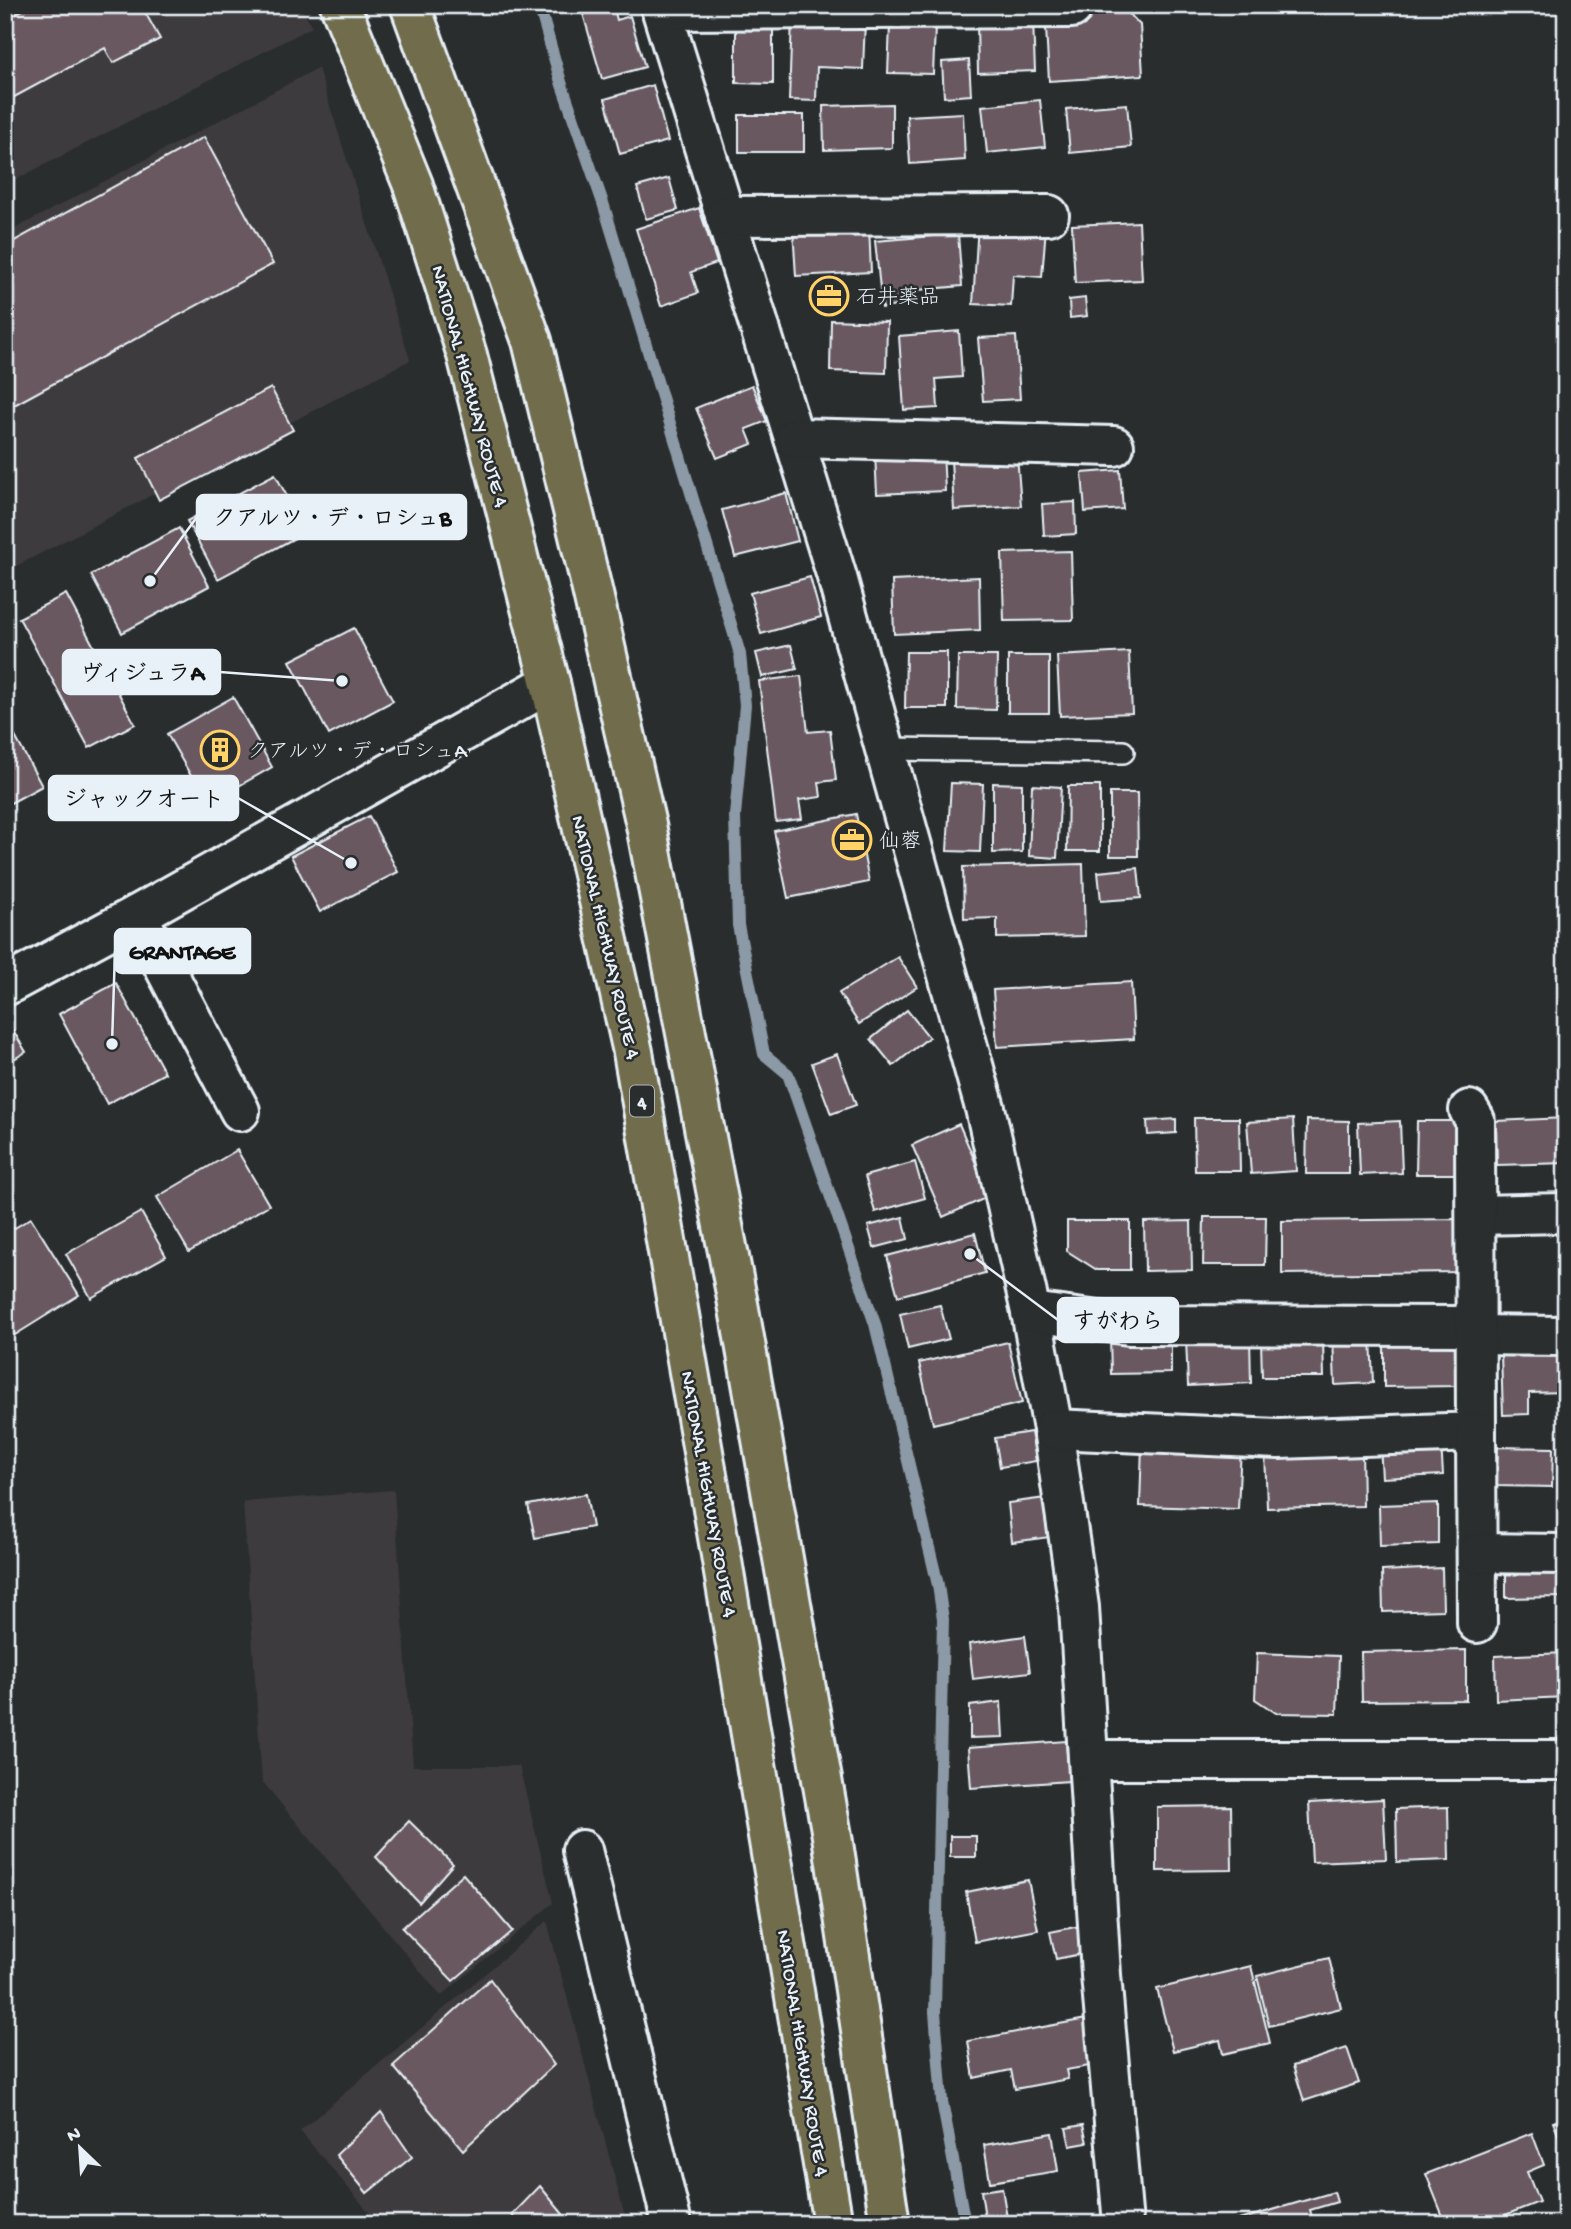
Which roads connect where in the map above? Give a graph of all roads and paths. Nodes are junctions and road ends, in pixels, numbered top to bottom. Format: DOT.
graph roads {
  1 [pos="340,5"];
  2 [pos="410,5"];
  3 [pos="661,8"];
  4 [pos="1072,8"];
  5 [pos="1049,215"];
  6 [pos="725,216"];
  7 [pos="794,438"];
  8 [pos="1114,446"];
  9 [pos="550,683"];
  10 [pos="885,749"];
  11 [pos="1123,752"];
  12 [pos="137,915"];
  13 [pos="5,986"];
  14 [pos="1469,1110"];
  15 [pos="240,1111"];
  16 [pos="1566,1213"];
  17 [pos="1476,1215"];
  18 [pos="1031,1312"];
  19 [pos="1476,1331"];
  20 [pos="1566,1336"];
  21 [pos="1053,1429"];
  22 [pos="1476,1432"];
  23 [pos="1477,1553"];
  24 [pos="1566,1554"];
  25 [pos="1477,1623"];
  26 [pos="1089,1760"];
  27 [pos="1566,1760"];
  28 [pos="582,1850"];
  29 [pos="672,2224"];
  30 [pos="833,2224"];
  31 [pos="890,2224"];
  32 [pos="1123,2224"];
  1 -- 9 [label="highway, NATIONAL HIGHWAY ROUTE 4 / 4"];
  2 -- 31 [label="highway"];
  3 -- 4 [label="street"];
  3 -- 6 [label="street"];
  5 -- 6 [label="street"];
  6 -- 7 [label="street"];
  7 -- 8 [label="street"];
  7 -- 10 [label="street"];
  9 -- 12 [label="street"];
  9 -- 30 [label="highway, NATIONAL HIGHWAY ROUTE 4 / 4"];
  10 -- 11 [label="lane"];
  10 -- 18 [label="street"];
  12 -- 13 [label="street"];
  12 -- 15 [label="street"];
  14 -- 17 [label="street"];
  16 -- 17 [label="street"];
  17 -- 19 [label="street"];
  18 -- 19 [label="street"];
  18 -- 21 [label="street"];
  19 -- 20 [label="street"];
  19 -- 22 [label="street"];
  21 -- 22 [label="street"];
  21 -- 26 [label="street"];
  22 -- 23 [label="street"];
  23 -- 24 [label="street"];
  23 -- 25 [label="street"];
  26 -- 27 [label="street"];
  26 -- 32 [label="street"];
  28 -- 29 [label="street"];
}
